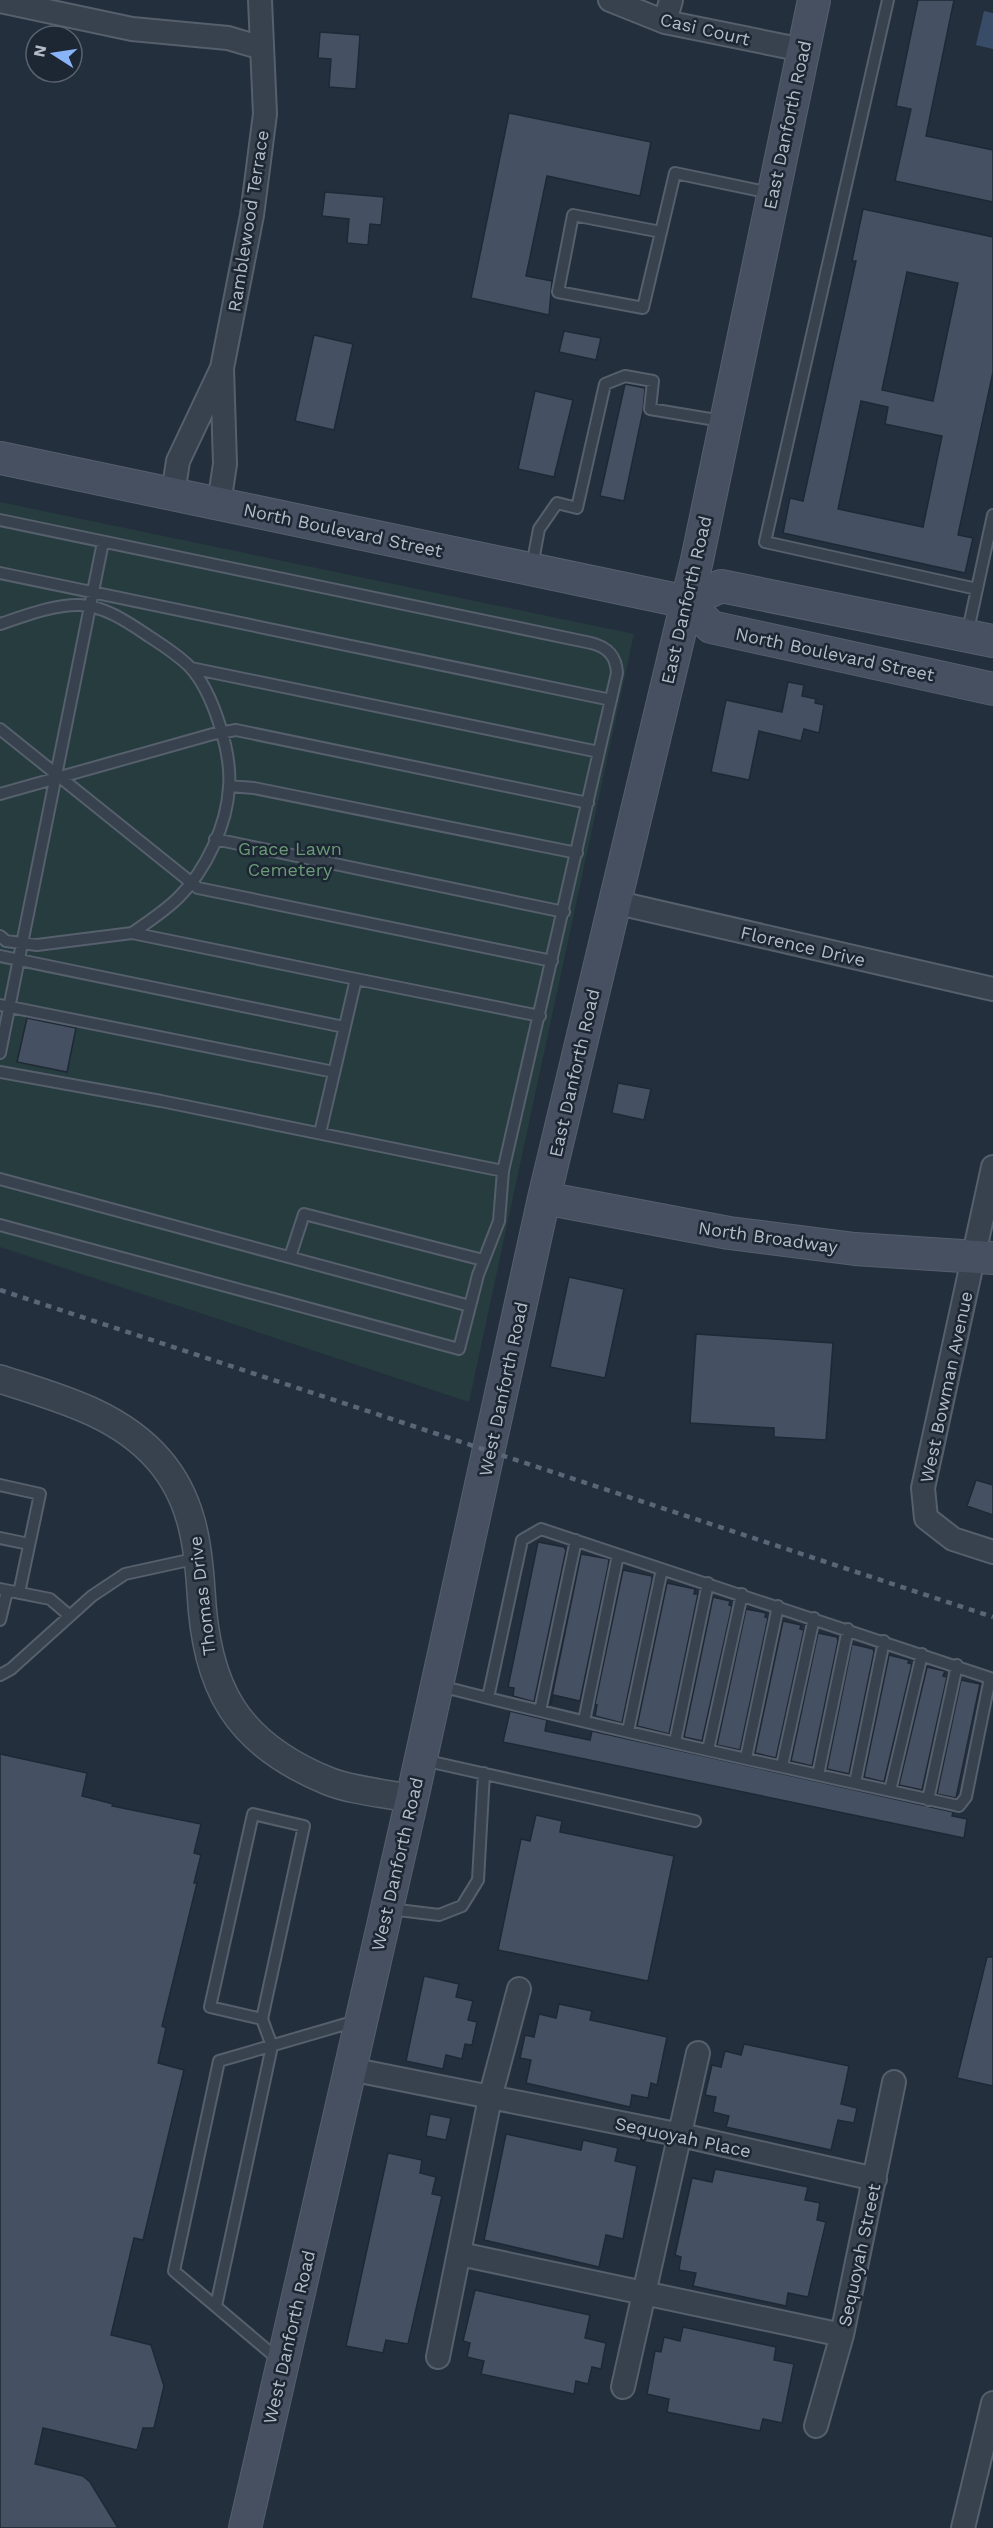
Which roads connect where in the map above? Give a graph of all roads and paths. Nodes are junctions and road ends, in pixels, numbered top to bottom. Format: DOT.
graph roads {
  1 [pos="260,0"];
  2 [pos="610,0"];
  3 [pos="671,0"];
  4 [pos="814,0"];
  5 [pos="888,0"];
  6 [pos="0,1"];
  7 [pos="665,22"];
  8 [pos="262,48"];
  9 [pos="803,50"];
  10 [pos="772,193"];
  11 [pos="661,232"];
  12 [pos="222,368"];
  13 [pos="725,421"];
  14 [pos="0,458"];
  15 [pos="173,494"];
  16 [pos="219,504"];
  17 [pos="993,515"];
  18 [pos="0,520"];
  19 [pos="103,542"];
  20 [pos="531,569"];
  21 [pos="0,573"];
  22 [pos="977,589"];
  23 [pos="93,593"];
  24 [pos="687,602"];
  25 [pos="90,607"];
  26 [pos="0,624"];
  27 [pos="980,638"];
  28 [pos="191,668"];
  29 [pos="993,689"];
  30 [pos="611,700"];
  31 [pos="0,729"];
  32 [pos="221,734"];
  33 [pos="599,752"];
  34 [pos="57,777"];
  35 [pos="229,786"];
  36 [pos="0,794"];
  37 [pos="588,803"];
  38 [pos="215,839"];
  39 [pos="577,853"];
  40 [pos="190,883"];
  41 [pos="614,902"];
  42 [pos="564,912"];
  43 [pos="132,933"];
  44 [pos="0,936"];
  45 [pos="23,944"];
  46 [pos="0,956"];
  47 [pos="19,960"];
  48 [pos="552,961"];
  49 [pos="356,978"];
  50 [pos="993,989"];
  51 [pos="5,1006"];
  52 [pos="540,1016"];
  53 [pos="344,1027"];
  54 [pos="0,1053"];
  55 [pos="0,1072"];
  56 [pos="334,1072"];
  57 [pos="320,1133"];
  58 [pos="993,1167"];
  59 [pos="503,1171"];
  60 [pos="0,1179"];
  61 [pos="544,1198"];
  62 [pos="0,1226"];
  63 [pos="290,1257"];
  64 [pos="983,1257"];
  65 [pos="483,1260"];
  66 [pos="470,1306"];
  67 [pos="0,1378"];
  68 [pos="0,1485"];
  69 [pos="0,1538"];
  70 [pos="576,1540"];
  71 [pos="29,1544"];
  72 [pos="993,1552"];
  73 [pos="618,1555"];
  74 [pos="199,1558"];
  75 [pos="662,1569"];
  76 [pos="708,1583"];
  77 [pos="3,1590"];
  78 [pos="19,1593"];
  79 [pos="742,1594"];
  80 [pos="778,1606"];
  81 [pos="70,1616"];
  82 [pos="814,1618"];
  83 [pos="0,1620"];
  84 [pos="848,1629"];
  85 [pos="885,1641"];
  86 [pos="922,1654"];
  87 [pos="957,1665"];
  88 [pos="0,1675"];
  89 [pos="437,1685"];
  90 [pos="489,1698"];
  91 [pos="540,1710"];
  92 [pos="584,1721"];
  93 [pos="628,1731"];
  94 [pos="675,1742"];
  95 [pos="708,1750"];
  96 [pos="746,1758"];
  97 [pos="421,1759"];
  98 [pos="782,1766"];
  99 [pos="484,1773"];
  100 [pos="818,1775"];
  101 [pos="855,1783"];
  102 [pos="890,1791"];
  103 [pos="412,1799"];
  104 [pos="928,1800"];
  105 [pos="695,1821"];
  106 [pos="387,1909"];
  107 [pos="519,1989"];
  108 [pos="262,2019"];
  109 [pos="362,2019"];
  110 [pos="272,2046"];
  111 [pos="698,2053"];
  112 [pos="350,2069"];
  113 [pos="894,2082"];
  114 [pos="490,2098"];
  115 [pos="681,2135"];
  116 [pos="875,2179"];
  117 [pos="460,2254"];
  118 [pos="645,2293"];
  119 [pos="216,2306"];
  120 [pos="842,2335"];
  121 [pos="438,2357"];
  122 [pos="283,2364"];
  123 [pos="623,2387"];
  124 [pos="993,2403"];
  125 [pos="816,2426"];
  126 [pos="245,2528"];
  127 [pos="963,2528"];
  1 -- 8 [label="street, Ramblewood Terrace"];
  2 -- 7 [label="street, Casi Court"];
  3 -- 7 [label="street"];
  4 -- 9 [label="main road, East Danforth Road"];
  5 -- 22 [label="lane"];
  6 -- 8 [label="street"];
  7 -- 9 [label="street, Casi Court"];
  8 -- 12 [label="street, Ramblewood Terrace"];
  9 -- 10 [label="main road, East Danforth Road"];
  10 -- 11 [label="lane"];
  10 -- 13 [label="main road, East Danforth Road"];
  11 -- 11 [label="lane"];
  12 -- 15 [label="street, Ramblewood Terrace"];
  12 -- 16 [label="street, Ramblewood Terrace"];
  13 -- 20 [label="lane"];
  13 -- 24 [label="main road, East Danforth Road"];
  14 -- 15 [label="main road, North Boulevard Street"];
  15 -- 16 [label="main road, North Boulevard Street"];
  16 -- 20 [label="main road, North Boulevard Street"];
  17 -- 22 [label="lane"];
  18 -- 19 [label="lane"];
  19 -- 23 [label="lane"];
  19 -- 30 [label="lane"];
  20 -- 24 [label="main road, North Boulevard Street"];
  21 -- 23 [label="lane"];
  22 -- 27 [label="lane"];
  23 -- 25 [label="lane"];
  23 -- 30 [label="lane"];
  24 -- 27 [label="main road"];
  24 -- 29 [label="main road, North Boulevard Street"];
  24 -- 41 [label="main road, East Danforth Road"];
  25 -- 26 [label="lane"];
  25 -- 28 [label="lane"];
  25 -- 34 [label="lane"];
  28 -- 32 [label="lane"];
  28 -- 33 [label="lane"];
  30 -- 33 [label="lane"];
  31 -- 34 [label="lane"];
  32 -- 34 [label="lane"];
  32 -- 35 [label="lane"];
  32 -- 37 [label="lane"];
  33 -- 37 [label="lane"];
  34 -- 36 [label="lane"];
  34 -- 40 [label="lane"];
  34 -- 45 [label="lane"];
  35 -- 38 [label="lane"];
  35 -- 39 [label="lane"];
  37 -- 39 [label="lane"];
  38 -- 40 [label="lane"];
  38 -- 42 [label="lane"];
  39 -- 42 [label="lane"];
  40 -- 43 [label="lane"];
  40 -- 48 [label="lane"];
  41 -- 50 [label="street, Florence Drive"];
  41 -- 61 [label="main road, East Danforth Road"];
  42 -- 48 [label="lane"];
  43 -- 45 [label="lane"];
  43 -- 49 [label="lane"];
  44 -- 45 [label="lane"];
  45 -- 47 [label="lane"];
  46 -- 47 [label="lane"];
  47 -- 51 [label="lane"];
  47 -- 53 [label="lane"];
  48 -- 52 [label="lane"];
  49 -- 52 [label="lane"];
  49 -- 53 [label="lane"];
  51 -- 54 [label="lane"];
  51 -- 56 [label="lane"];
  52 -- 59 [label="lane"];
  53 -- 56 [label="lane"];
  55 -- 57 [label="lane"];
  56 -- 57 [label="lane"];
  57 -- 59 [label="lane"];
  58 -- 64 [label="street, West Bowman Avenue"];
  59 -- 65 [label="lane"];
  60 -- 63 [label="lane"];
  61 -- 64 [label="main road, North Broadway"];
  61 -- 89 [label="main road, West Danforth Road"];
  62 -- 66 [label="lane"];
  63 -- 65 [label="lane"];
  63 -- 66 [label="lane"];
  64 -- 72 [label="street, West Bowman Avenue"];
  65 -- 66 [label="lane"];
  67 -- 74 [label="street, Thomas Drive"];
  68 -- 71 [label="lane"];
  69 -- 71 [label="lane"];
  70 -- 73 [label="lane"];
  70 -- 90 [label="lane"];
  70 -- 91 [label="lane"];
  71 -- 78 [label="lane"];
  73 -- 75 [label="lane"];
  73 -- 92 [label="lane"];
  74 -- 81 [label="lane"];
  74 -- 103 [label="street, Thomas Drive"];
  75 -- 76 [label="lane"];
  75 -- 93 [label="lane"];
  76 -- 79 [label="lane"];
  76 -- 94 [label="lane"];
  77 -- 78 [label="lane"];
  77 -- 83 [label="lane"];
  78 -- 81 [label="lane"];
  79 -- 80 [label="lane"];
  79 -- 95 [label="lane"];
  80 -- 82 [label="lane"];
  80 -- 96 [label="lane"];
  81 -- 88 [label="lane"];
  82 -- 84 [label="lane"];
  82 -- 98 [label="lane"];
  84 -- 85 [label="lane"];
  84 -- 100 [label="lane"];
  85 -- 86 [label="lane"];
  85 -- 101 [label="lane"];
  86 -- 87 [label="lane"];
  86 -- 102 [label="lane"];
  87 -- 104 [label="lane"];
  87 -- 104 [label="lane"];
  89 -- 90 [label="lane"];
  89 -- 97 [label="main road, West Danforth Road"];
  90 -- 91 [label="lane"];
  91 -- 92 [label="lane"];
  92 -- 93 [label="lane"];
  93 -- 94 [label="lane"];
  94 -- 95 [label="lane"];
  95 -- 96 [label="lane"];
  96 -- 98 [label="lane"];
  97 -- 99 [label="lane"];
  97 -- 103 [label="main road, West Danforth Road"];
  98 -- 100 [label="lane"];
  99 -- 105 [label="lane"];
  99 -- 106 [label="lane"];
  100 -- 101 [label="lane"];
  101 -- 102 [label="lane"];
  102 -- 104 [label="lane"];
  103 -- 106 [label="main road, West Danforth Road"];
  106 -- 109 [label="main road, West Danforth Road"];
  107 -- 114 [label="street"];
  108 -- 108 [label="lane"];
  108 -- 110 [label="lane"];
  109 -- 110 [label="lane"];
  109 -- 112 [label="main road, West Danforth Road"];
  110 -- 119 [label="lane"];
  110 -- 119 [label="lane"];
  111 -- 115 [label="street"];
  112 -- 114 [label="street, Sequoyah Place"];
  112 -- 122 [label="main road, West Danforth Road"];
  113 -- 116 [label="street, Sequoyah Street"];
  114 -- 115 [label="street, Sequoyah Place"];
  114 -- 117 [label="street"];
  115 -- 116 [label="street, Sequoyah Place"];
  115 -- 118 [label="street"];
  116 -- 120 [label="street, Sequoyah Street"];
  117 -- 118 [label="street"];
  117 -- 121 [label="street"];
  118 -- 120 [label="street"];
  118 -- 123 [label="street"];
  119 -- 122 [label="lane"];
  120 -- 125 [label="street, Sequoyah Street"];
  122 -- 126 [label="main road, West Danforth Road"];
  124 -- 127 [label="street"];
}
